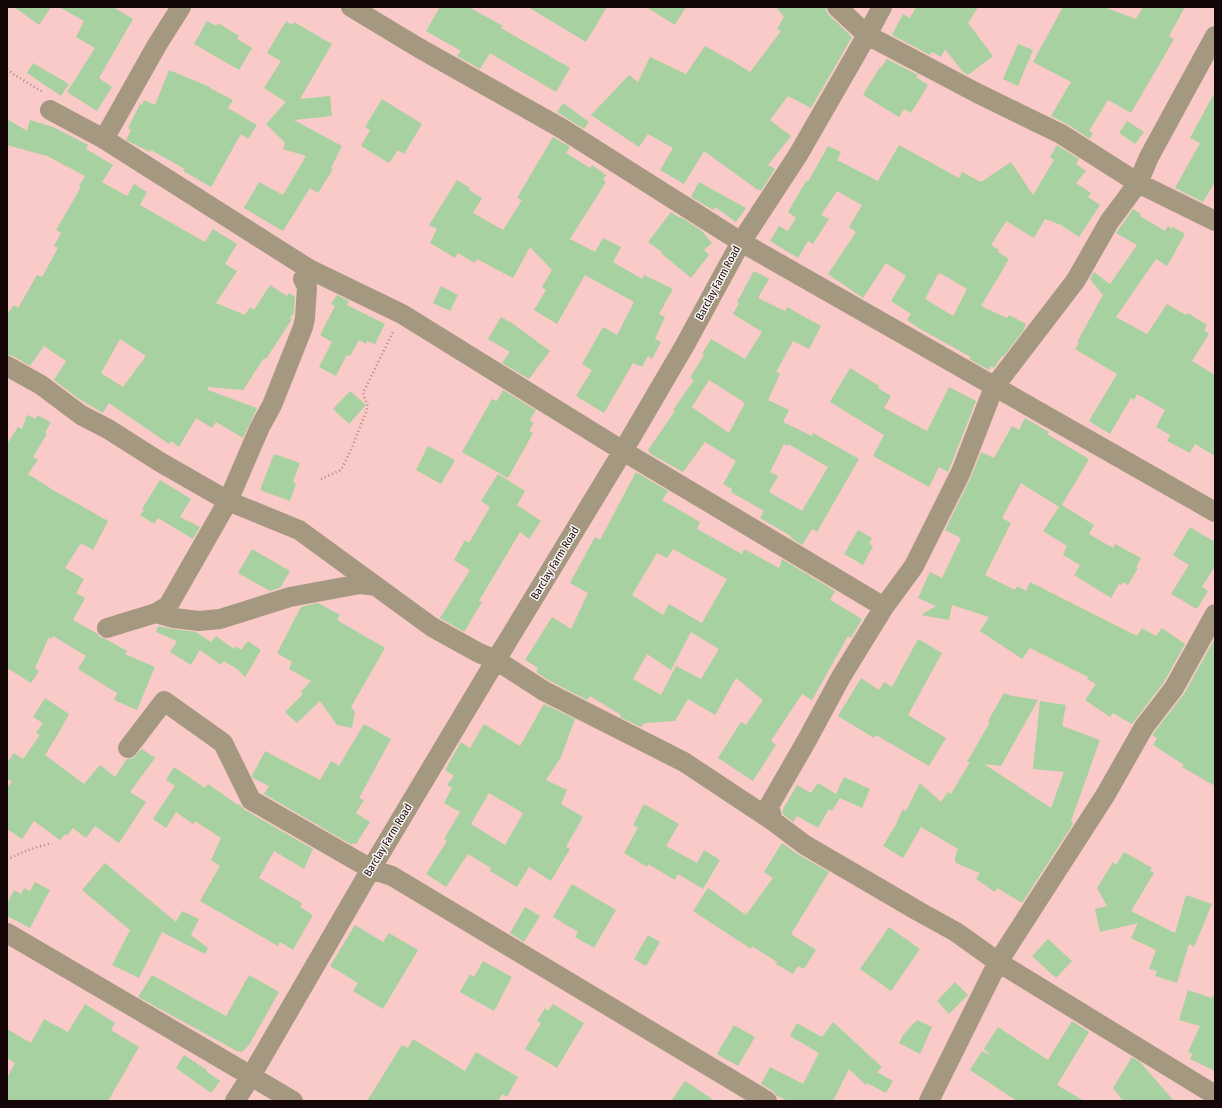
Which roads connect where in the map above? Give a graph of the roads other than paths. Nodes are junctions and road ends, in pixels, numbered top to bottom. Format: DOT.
graph roads {
  1 [pos="180,7"];
  2 [pos="351,7"];
  3 [pos="838,7"];
  4 [pos="882,7"];
  5 [pos="867,35"];
  6 [pos="1215,36"];
  7 [pos="50,110"];
  8 [pos="104,139"];
  9 [pos="1138,183"];
  10 [pos="1215,221"];
  11 [pos="741,242"];
  12 [pos="309,269"];
  13 [pos="7,366"];
  14 [pos="994,387"];
  15 [pos="623,451"];
  16 [pos="228,501"];
  17 [pos="1215,512"];
  18 [pos="376,586"];
  19 [pos="884,607"];
  20 [pos="156,614"];
  21 [pos="1215,614"];
  22 [pos="107,628"];
  23 [pos="496,660"];
  24 [pos="128,748"];
  25 [pos="773,821"];
  26 [pos="371,869"];
  27 [pos="7,933"];
  28 [pos="998,962"];
  29 [pos="251,1076"];
  30 [pos="1215,1095"];
  31 [pos="235,1101"];
  32 [pos="293,1101"];
  33 [pos="767,1101"];
  34 [pos="930,1101"];
  1 -- 8 [label="street"];
  2 -- 11 [label="street"];
  3 -- 5 [label="street"];
  4 -- 5 [label="street, Barclay Farm Road"];
  5 -- 9 [label="street"];
  5 -- 11 [label="street, Barclay Farm Road"];
  6 -- 9 [label="street"];
  7 -- 8 [label="street"];
  8 -- 12 [label="street"];
  9 -- 10 [label="street"];
  9 -- 14 [label="street"];
  11 -- 14 [label="street"];
  11 -- 15 [label="street, Barclay Farm Road"];
  12 -- 15 [label="street"];
  12 -- 16 [label="street"];
  13 -- 16 [label="street"];
  14 -- 17 [label="street"];
  14 -- 19 [label="street"];
  15 -- 19 [label="street"];
  15 -- 23 [label="street, Barclay Farm Road"];
  16 -- 18 [label="street"];
  16 -- 20 [label="street"];
  18 -- 20 [label="street"];
  18 -- 23 [label="street"];
  19 -- 25 [label="street"];
  20 -- 22 [label="street"];
  21 -- 28 [label="street"];
  23 -- 25 [label="street"];
  23 -- 26 [label="street, Barclay Farm Road"];
  24 -- 26 [label="street"];
  25 -- 28 [label="street"];
  26 -- 29 [label="street, Barclay Farm Road"];
  26 -- 33 [label="street"];
  27 -- 29 [label="street"];
  28 -- 30 [label="street"];
  28 -- 34 [label="street"];
  29 -- 31 [label="street, Barclay Farm Road"];
  29 -- 32 [label="street"];
}
